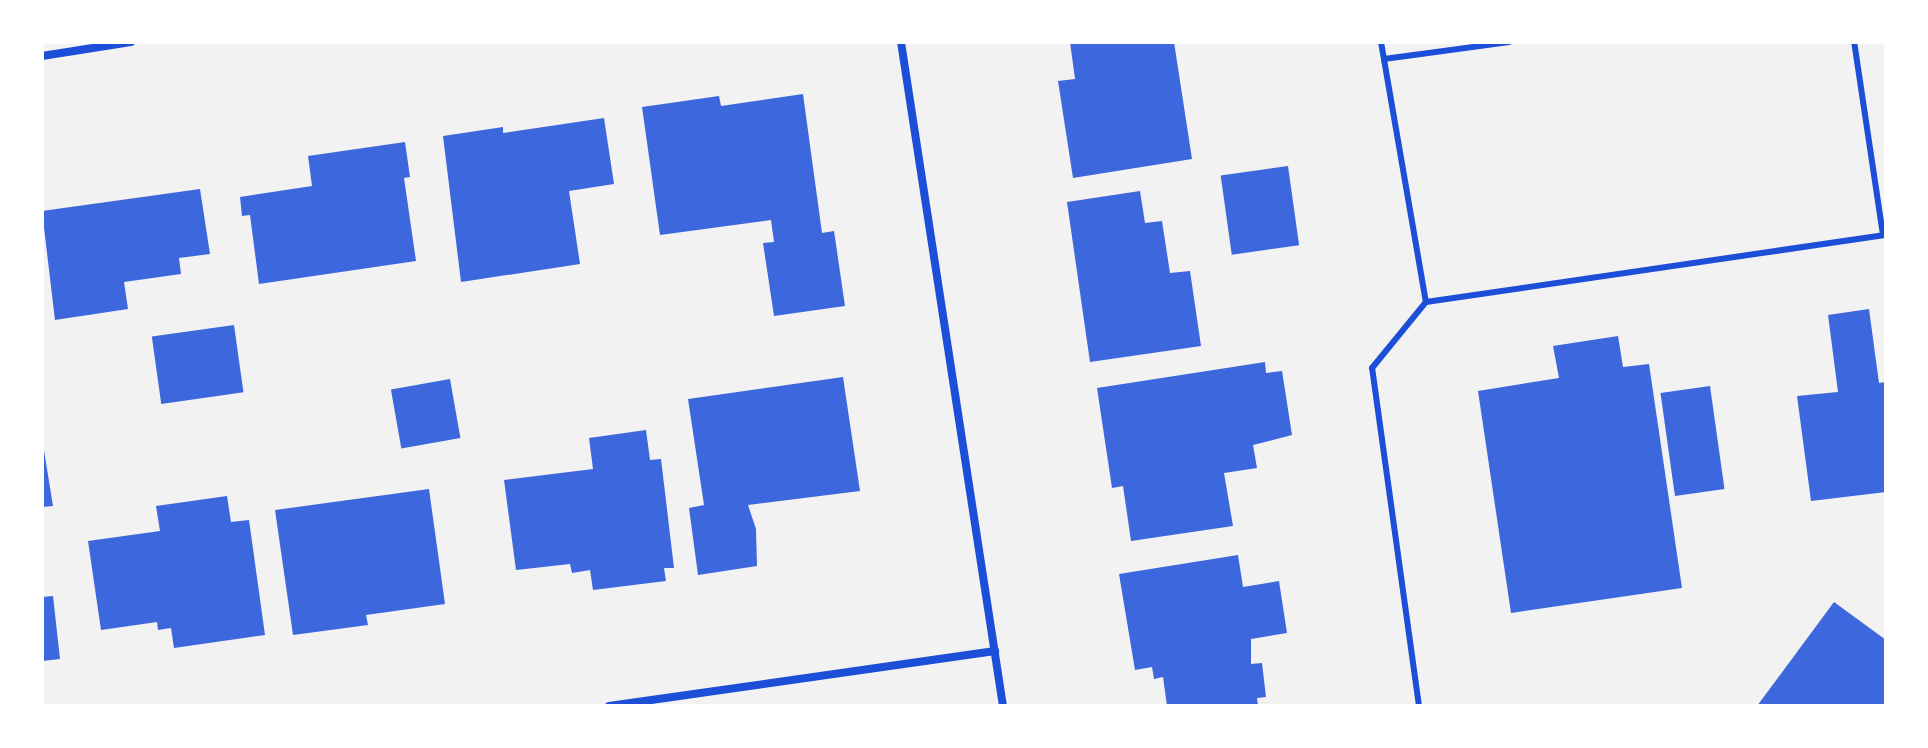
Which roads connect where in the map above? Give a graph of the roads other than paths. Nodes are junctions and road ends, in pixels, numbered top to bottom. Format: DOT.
graph roads {
  1 [pos="131,42"];
  2 [pos="901,42"];
  3 [pos="1381,42"];
  4 [pos="1509,42"];
  5 [pos="1854,42"];
  6 [pos="42,56"];
  7 [pos="1384,59"];
  8 [pos="1426,302"];
  9 [pos="995,651"];
  10 [pos="609,706"];
  11 [pos="1003,706"];
  12 [pos="1419,706"];
  1 -- 6 [label="street"];
  2 -- 9 [label="street"];
  3 -- 7 [label="lane"];
  4 -- 7 [label="lane"];
  5 -- 8 [label="lane"];
  7 -- 8 [label="lane"];
  8 -- 12 [label="lane"];
  9 -- 10 [label="street"];
  9 -- 11 [label="street"];
}
